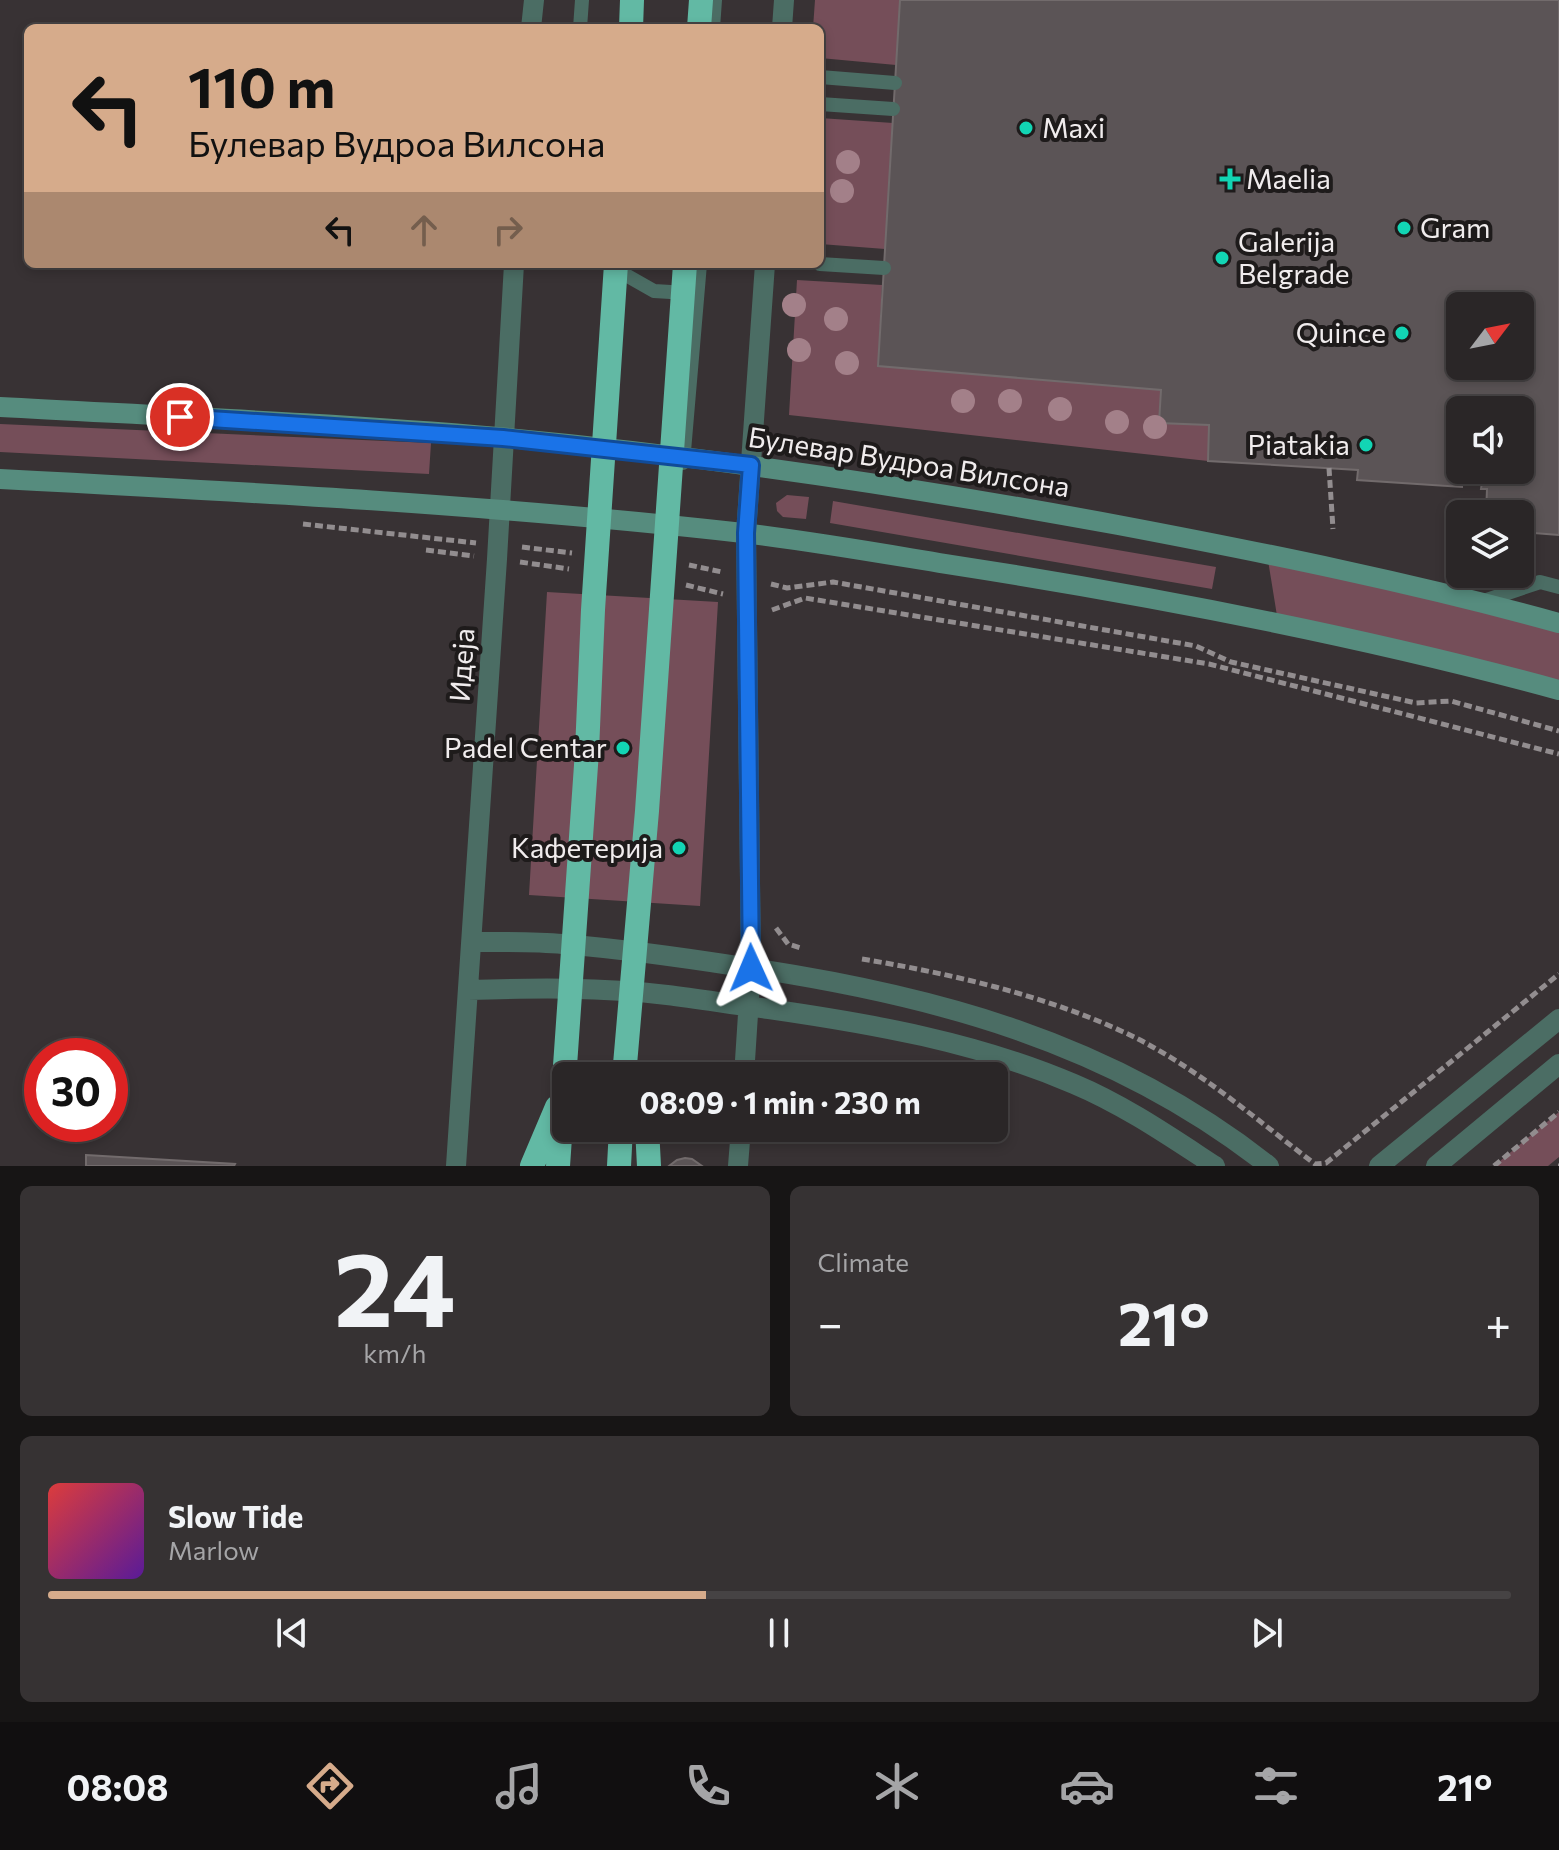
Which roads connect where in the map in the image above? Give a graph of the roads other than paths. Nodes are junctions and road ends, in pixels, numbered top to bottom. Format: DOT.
graph roads {
  1 [pos="534,0"];
  2 [pos="582,0"];
  3 [pos="632,0"];
  4 [pos="701,0"];
  5 [pos="715,0"];
  6 [pos="784,0"];
  7 [pos="531,24"];
  8 [pos="580,24"];
  9 [pos="631,24"];
  10 [pos="699,24"];
  11 [pos="713,24"];
  12 [pos="782,24"];
  13 [pos="824,77"];
  14 [pos="895,83"];
  15 [pos="824,104"];
  16 [pos="893,109"];
  17 [pos="824,264"];
  18 [pos="514,268"];
  19 [pos="613,268"];
  20 [pos="616,268"];
  21 [pos="685,268"];
  22 [pos="700,268"];
  23 [pos="765,268"];
  24 [pos="884,268"];
  25 [pos="698,294"];
  26 [pos="0,407"];
  27 [pos="503,438"];
  28 [pos="684,457"];
  29 [pos="751,465"];
  30 [pos="0,479"];
  31 [pos="500,511"];
  32 [pos="678,526"];
  33 [pos="746,533"];
  34 [pos="1559,587"];
  35 [pos="1481,602"];
  36 [pos="1559,623"];
  37 [pos="1559,690"];
  38 [pos="472,942"];
  39 [pos="751,968"];
  40 [pos="468,990"];
  41 [pos="749,1007"];
  42 [pos="1559,1019"];
  43 [pos="627,1028"];
  44 [pos="565,1062"];
  45 [pos="625,1062"];
  46 [pos="636,1062"];
  47 [pos="745,1062"];
  48 [pos="1559,1064"];
  49 [pos="552,1120"];
  50 [pos="560,1142"];
  51 [pos="620,1142"];
  52 [pos="648,1142"];
  53 [pos="740,1142"];
  54 [pos="456,1166"];
  55 [pos="532,1166"];
  56 [pos="558,1166"];
  57 [pos="619,1166"];
  58 [pos="649,1166"];
  59 [pos="738,1166"];
  60 [pos="1215,1166"];
  61 [pos="1269,1166"];
  62 [pos="1379,1166"];
  63 [pos="1436,1166"];
  1 -- 7 [label="street"];
  2 -- 8 [label="lane"];
  3 -- 9 [label="highway"];
  4 -- 10 [label="highway"];
  5 -- 11 [label="lane"];
  6 -- 12 [label="street"];
  13 -- 14 [label="lane"];
  15 -- 16 [label="lane"];
  17 -- 24 [label="lane"];
  18 -- 27 [label="street, Идеја"];
  19 -- 25 [label="lane"];
  20 -- 44 [label="highway"];
  21 -- 43 [label="highway"];
  22 -- 25 [label="lane"];
  23 -- 29 [label="street"];
  25 -- 28 [label="lane"];
  26 -- 27 [label="main road, Булевар Вудроа Вилсона"];
  27 -- 28 [label="main road, Булевар Вудроа Вилсона"];
  27 -- 31 [label="street, Идеја"];
  28 -- 29 [label="main road, Булевар Вудроа Вилсона"];
  28 -- 32 [label="lane"];
  29 -- 33 [label="street"];
  29 -- 35 [label="main road, Булевар Вудроа Вилсона"];
  30 -- 31 [label="main road"];
  31 -- 32 [label="main road"];
  31 -- 38 [label="street, Идеја"];
  32 -- 33 [label="main road"];
  33 -- 37 [label="main road"];
  33 -- 39 [label="street"];
  34 -- 35 [label="lane"];
  35 -- 36 [label="main road, Булевар Вудроа Вилсона"];
  38 -- 39 [label="street"];
  38 -- 40 [label="street, Идеја"];
  39 -- 41 [label="street"];
  39 -- 61 [label="street"];
  40 -- 41 [label="street"];
  40 -- 54 [label="street, Идеја"];
  41 -- 47 [label="street"];
  41 -- 60 [label="street"];
  42 -- 62 [label="street"];
  43 -- 45 [label="highway"];
  43 -- 46 [label="highway"];
  48 -- 63 [label="street"];
  49 -- 55 [label="highway"];
  50 -- 56 [label="highway"];
  51 -- 57 [label="highway"];
  52 -- 58 [label="highway"];
  53 -- 59 [label="street"];
}
